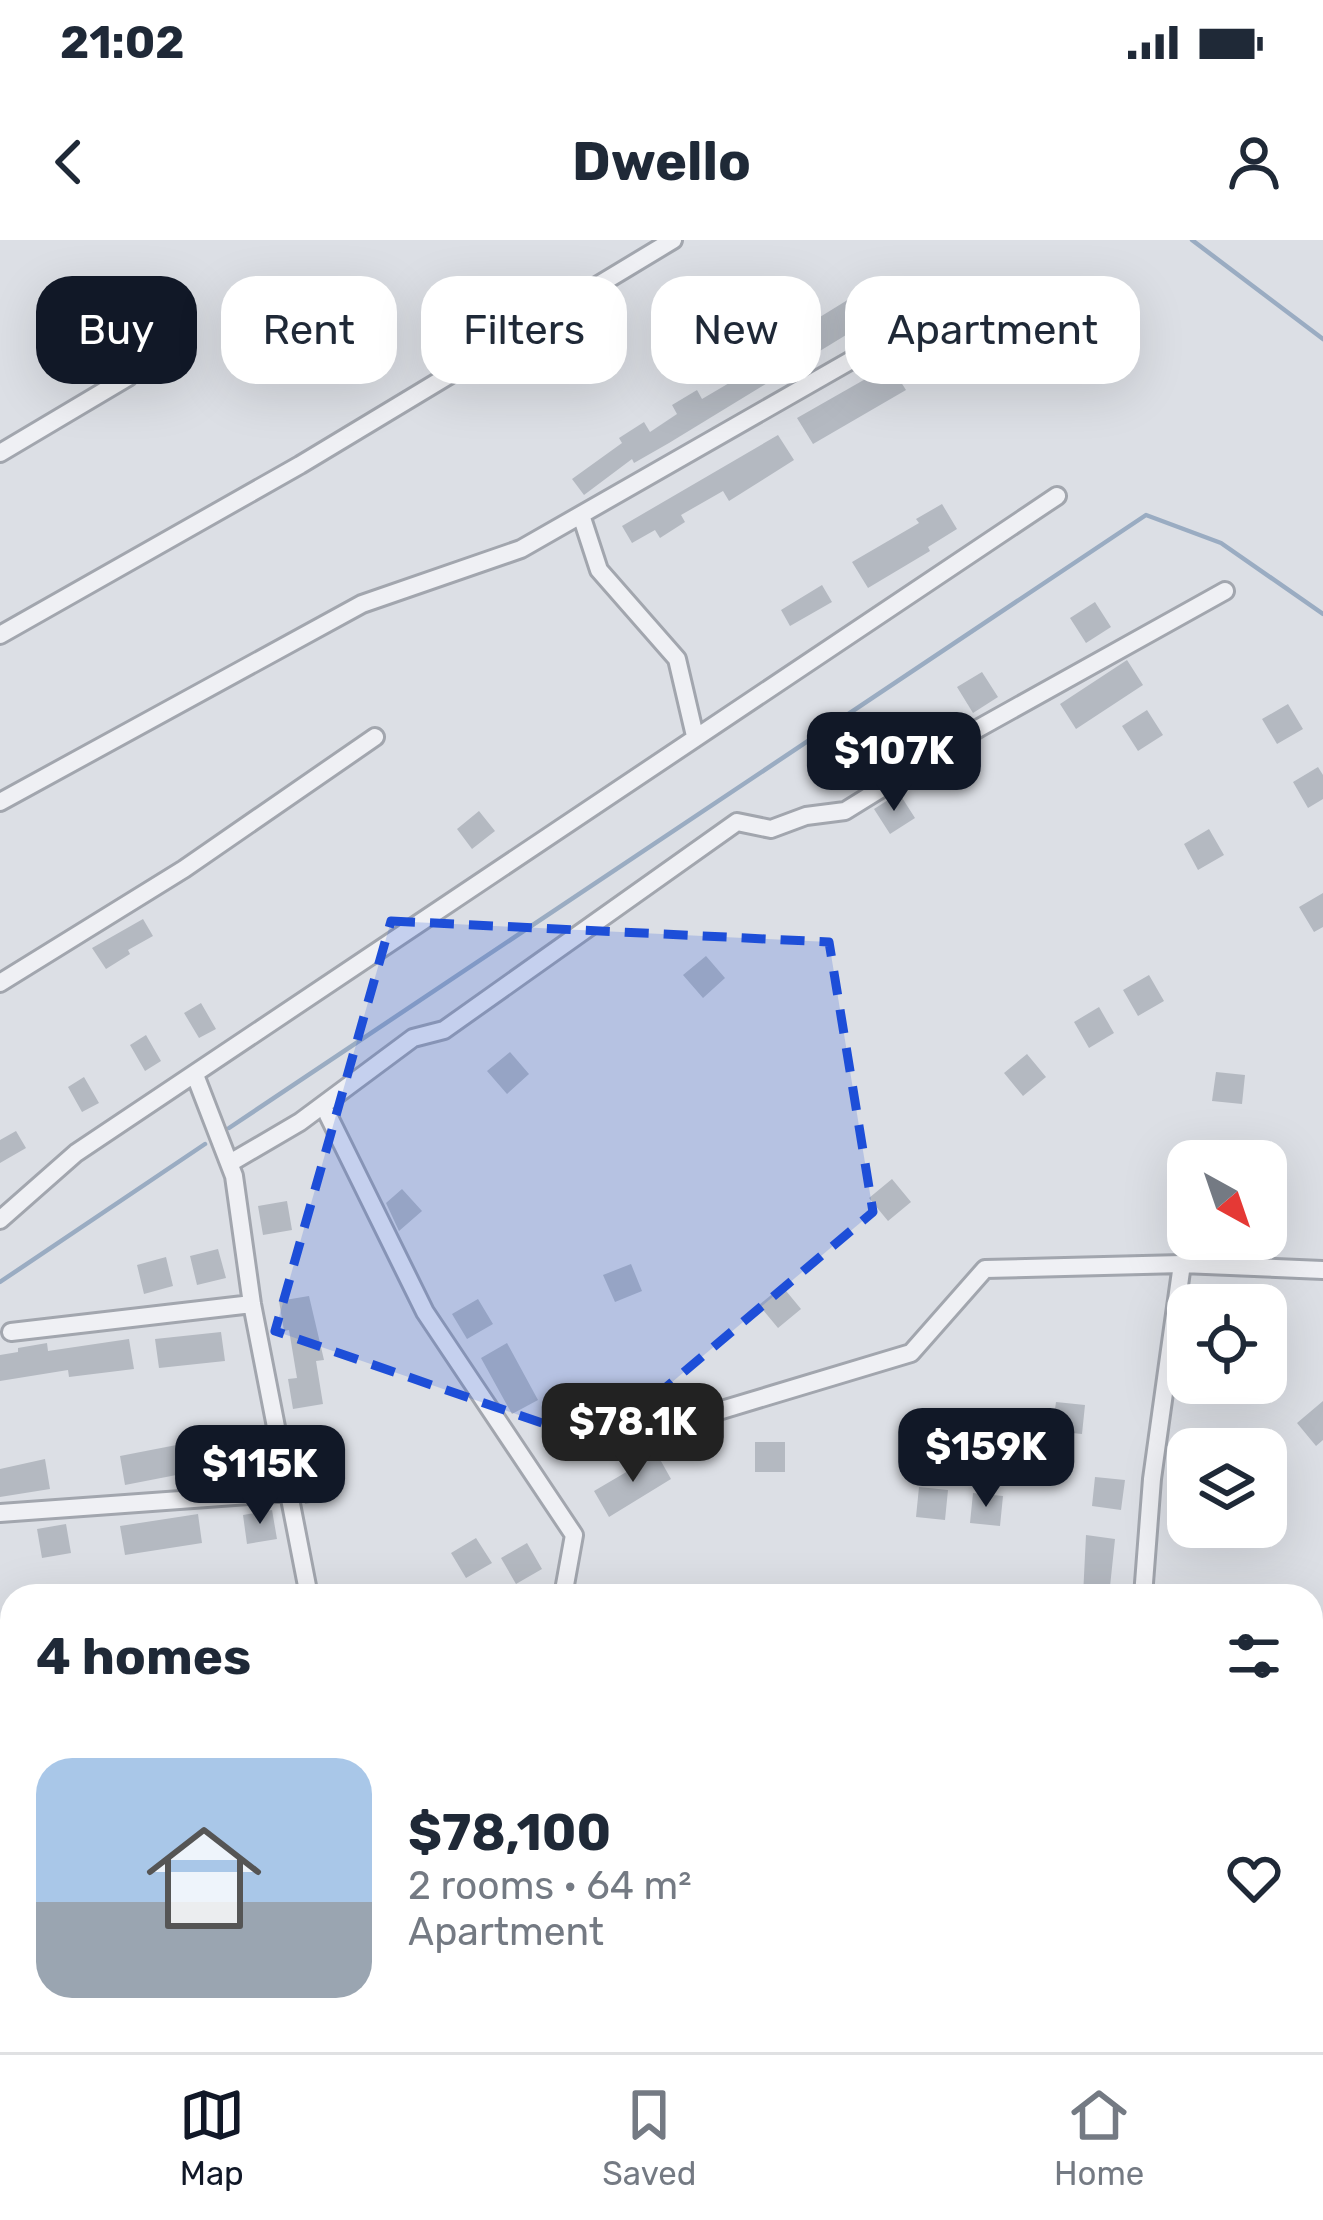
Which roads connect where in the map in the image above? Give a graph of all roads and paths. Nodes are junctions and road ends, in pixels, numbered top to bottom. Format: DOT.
graph roads {
  1 [pos="673,240"];
  2 [pos="845,363"];
  3 [pos="116,384"];
  4 [pos="0,453"];
  5 [pos="1058,496"];
  6 [pos="581,515"];
  7 [pos="1225,591"];
  8 [pos="0,635"];
  9 [pos="695,736"];
  10 [pos="375,737"];
  11 [pos="0,802"];
  12 [pos="0,983"];
  13 [pos="195,1075"];
  14 [pos="328,1115"];
  15 [pos="230,1162"];
  16 [pos="0,1220"];
  17 [pos="1182,1264"];
  18 [pos="1323,1270"];
  19 [pos="252,1304"];
  20 [pos="11,1332"];
  21 [pos="715,1412"];
  22 [pos="290,1492"];
  23 [pos="0,1513"];
  24 [pos="307,1584"];
  25 [pos="565,1584"];
  26 [pos="1144,1584"];
  1 -- 8 [label="street"];
  2 -- 6 [label="street"];
  3 -- 4 [label="street"];
  5 -- 9 [label="street"];
  6 -- 9 [label="street"];
  6 -- 11 [label="street"];
  7 -- 15 [label="street"];
  9 -- 13 [label="street"];
  10 -- 12 [label="street"];
  13 -- 15 [label="street"];
  13 -- 16 [label="street"];
  14 -- 25 [label="street"];
  15 -- 19 [label="street"];
  17 -- 18 [label="street"];
  17 -- 21 [label="street"];
  17 -- 26 [label="street"];
  19 -- 20 [label="street"];
  19 -- 22 [label="street"];
  22 -- 23 [label="street"];
  22 -- 24 [label="street"];
}
